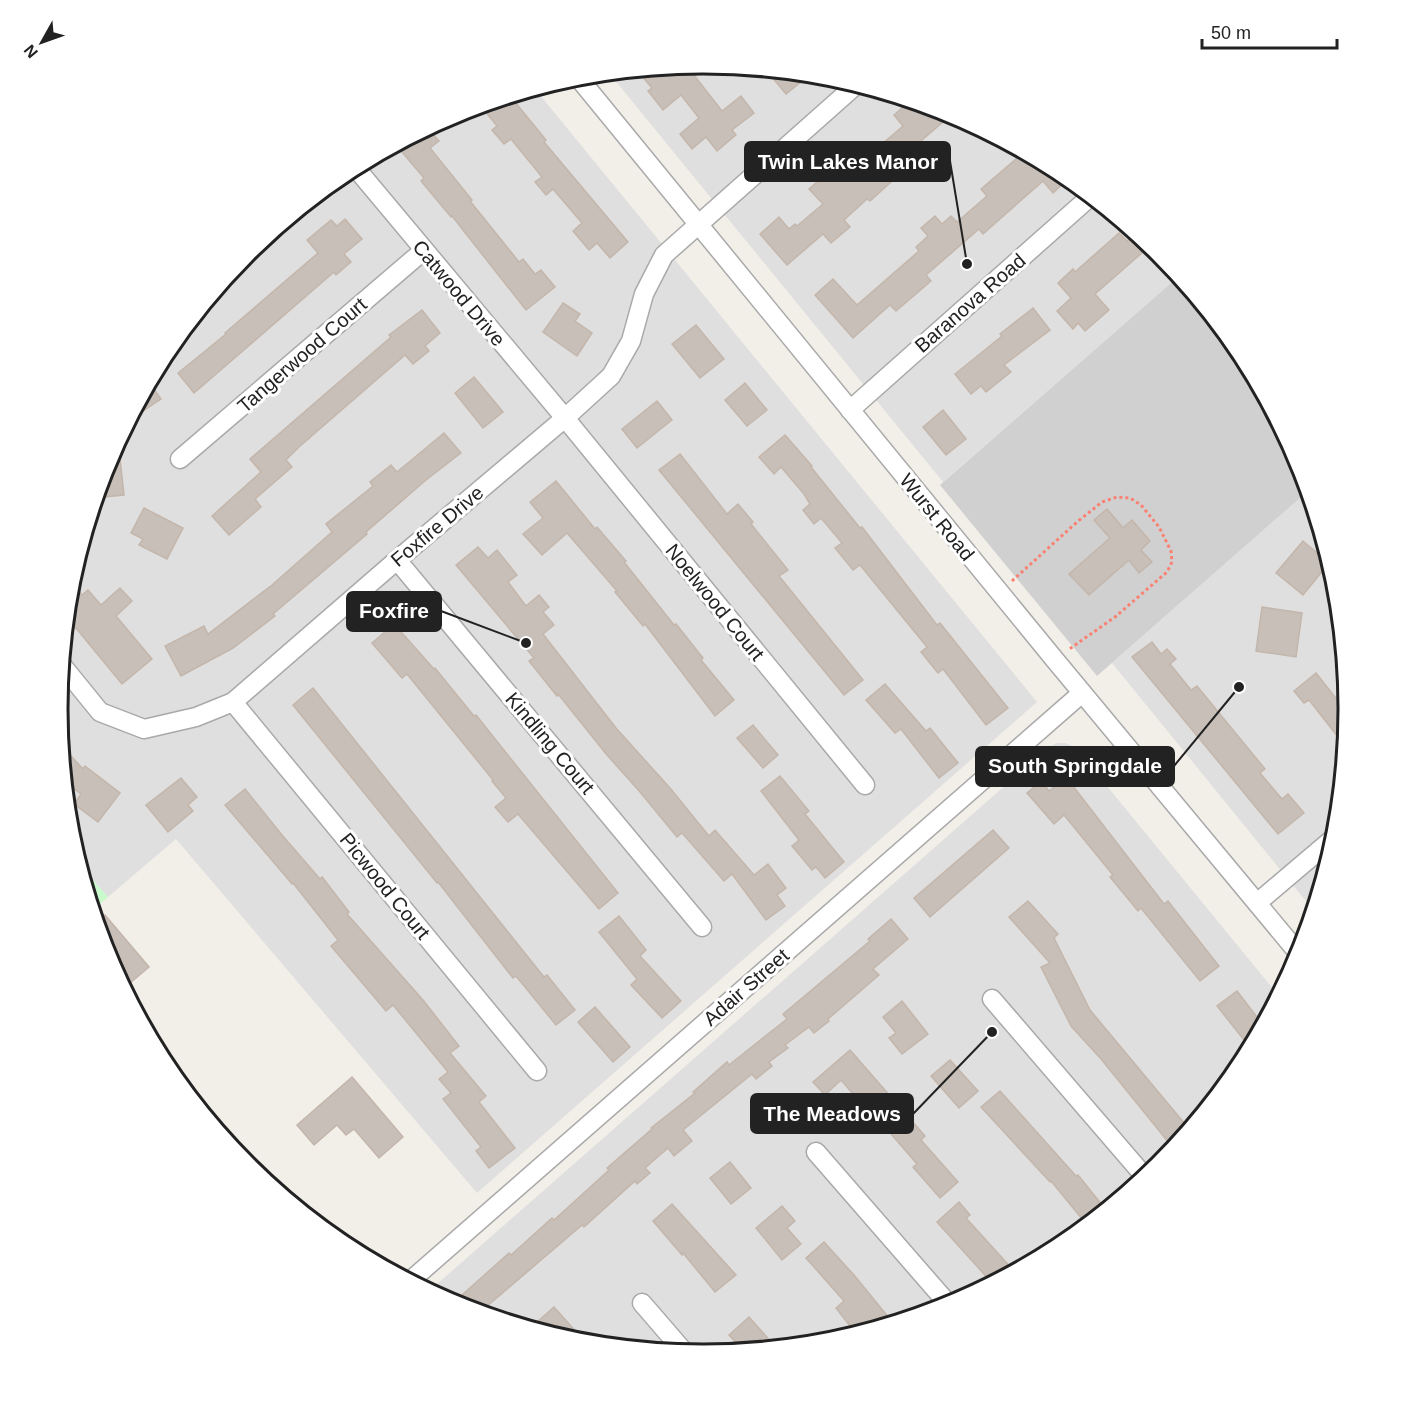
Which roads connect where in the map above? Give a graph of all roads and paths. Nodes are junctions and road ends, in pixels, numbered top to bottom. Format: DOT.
graph roads {
  1 [pos="584,85"];
  2 [pos="849,91"];
  3 [pos="361,174"];
  4 [pos="1085,201"];
  5 [pos="700,225"];
  6 [pos="423,251"];
  7 [pos="850,410"];
  8 [pos="565,418"];
  9 [pos="180,459"];
  10 [pos="397,560"];
  11 [pos="1000,593"];
  12 [pos="1055,660"];
  13 [pos="69,673"];
  14 [pos="1082,693"];
  15 [pos="233,702"];
  16 [pos="865,785"];
  17 [pos="1323,847"];
  18 [pos="1257,903"];
  19 [pos="702,927"];
  20 [pos="1293,946"];
  21 [pos="992,999"];
  22 [pos="537,1071"];
  23 [pos="816,1152"];
  24 [pos="1140,1171"];
  25 [pos="417,1276"];
  26 [pos="943,1298"];
  27 [pos="642,1303"];
  28 [pos="678,1344"];
  1 -- 5 [label="street, Wurst Road"];
  2 -- 5 [label="street, Foxfire Drive"];
  3 -- 6 [label="street, Catwood Drive"];
  4 -- 7 [label="street, Baranova Road"];
  5 -- 7 [label="street, Wurst Road"];
  5 -- 8 [label="street, Foxfire Drive"];
  6 -- 8 [label="street, Catwood Drive"];
  6 -- 9 [label="street, Tangerwood Court"];
  7 -- 11 [label="street, Wurst Road"];
  8 -- 10 [label="street, Foxfire Drive"];
  8 -- 16 [label="street, Noelwood Court"];
  10 -- 15 [label="street, Foxfire Drive"];
  10 -- 19 [label="street, Kindling Court"];
  11 -- 12 [label="street, Wurst Road"];
  11 -- 12 [label="path"];
  12 -- 14 [label="street, Wurst Road"];
  13 -- 15 [label="street, Foxfire Drive"];
  14 -- 18 [label="street, Wurst Road"];
  14 -- 25 [label="street, Adair Street"];
  15 -- 22 [label="street, Picwood Court"];
  17 -- 18 [label="street"];
  18 -- 20 [label="street, Wurst Road"];
  21 -- 24 [label="street"];
  23 -- 26 [label="street"];
  27 -- 28 [label="street"];
}
